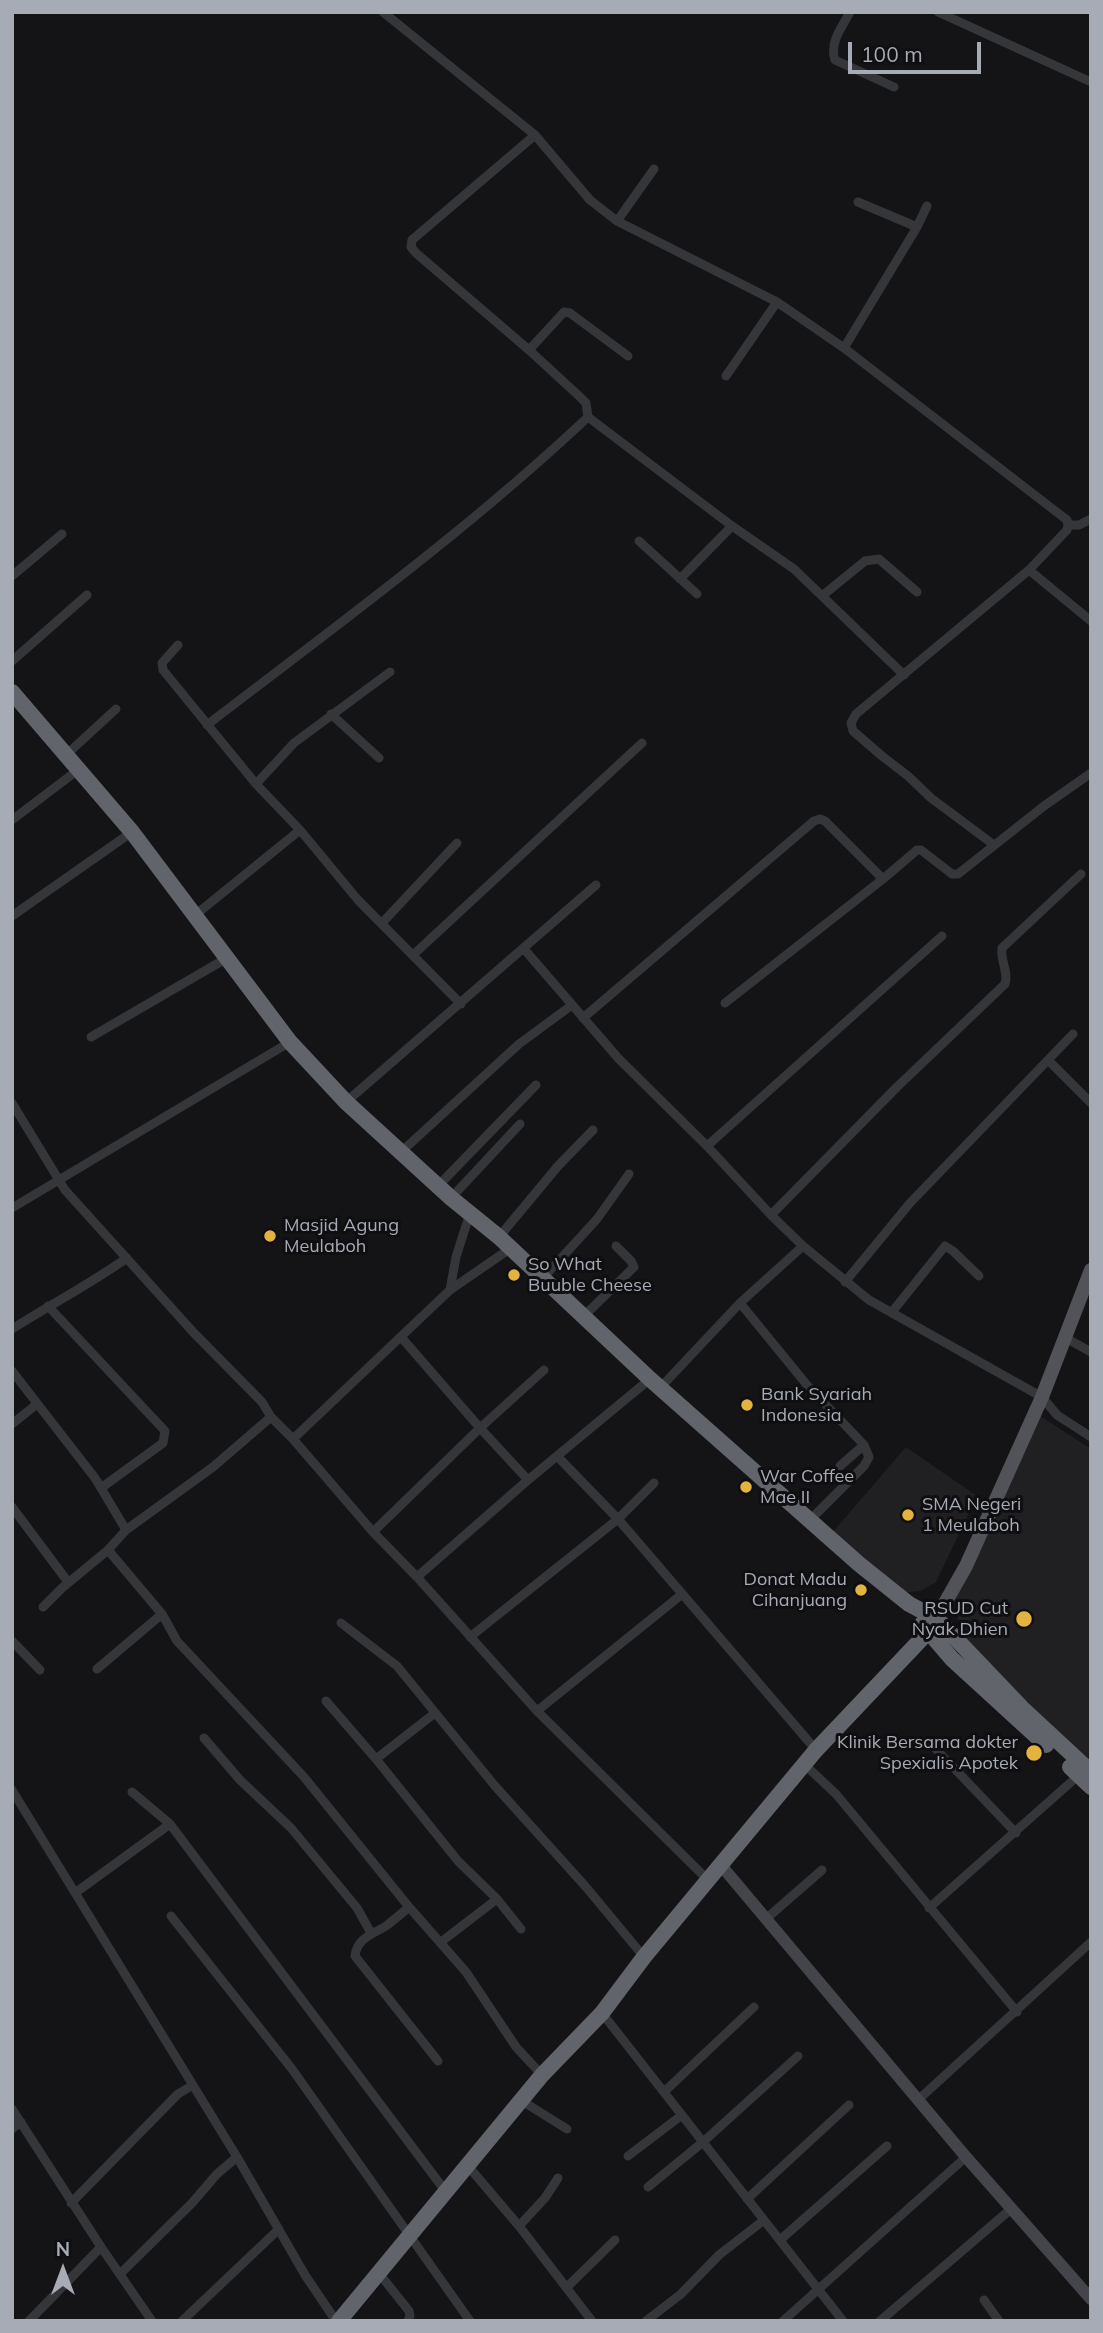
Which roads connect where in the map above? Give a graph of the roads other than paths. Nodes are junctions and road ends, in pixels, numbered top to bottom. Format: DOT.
graph roads {
  1 [pos="383,12"];
  2 [pos="850,12"];
  3 [pos="938,12"];
  4 [pos="1091,82"];
  5 [pos="894,87"];
  6 [pos="535,135"];
  7 [pos="654,169"];
  8 [pos="858,202"];
  9 [pos="927,206"];
  10 [pos="617,221"];
  11 [pos="917,227"];
  12 [pos="777,302"];
  13 [pos="844,348"];
  14 [pos="529,349"];
  15 [pos="628,356"];
  16 [pos="726,376"];
  17 [pos="588,417"];
  18 [pos="1091,519"];
  19 [pos="1069,525"];
  20 [pos="732,526"];
  21 [pos="62,534"];
  22 [pos="639,541"];
  23 [pos="1029,570"];
  24 [pos="12,576"];
  25 [pos="680,579"];
  26 [pos="917,592"];
  27 [pos="88,594"];
  28 [pos="697,594"];
  29 [pos="822,596"];
  30 [pos="1091,621"];
  31 [pos="178,645"];
  32 [pos="12,660"];
  33 [pos="390,672"];
  34 [pos="904,675"];
  35 [pos="14,697"];
  36 [pos="116,709"];
  37 [pos="331,714"];
  38 [pos="207,725"];
  39 [pos="642,743"];
  40 [pos="66,755"];
  41 [pos="379,758"];
  42 [pos="78,769"];
  43 [pos="1091,773"];
  44 [pos="256,784"];
  45 [pos="12,820"];
  46 [pos="300,830"];
  47 [pos="132,832"];
  48 [pos="457,843"];
  49 [pos="994,845"];
  50 [pos="1081,874"];
  51 [pos="883,879"];
  52 [pos="596,885"];
  53 [pos="12,916"];
  54 [pos="194,916"];
  55 [pos="382,923"];
  56 [pos="942,936"];
  57 [pos="523,949"];
  58 [pos="413,955"];
  59 [pos="227,958"];
  60 [pos="725,1003"];
  61 [pos="461,1004"];
  62 [pos="572,1005"];
  63 [pos="583,1018"];
  64 [pos="1073,1034"];
  65 [pos="91,1037"];
  66 [pos="290,1042"];
  67 [pos="1048,1060"];
  68 [pos="536,1085"];
  69 [pos="346,1102"];
  70 [pos="12,1103"];
  71 [pos="1091,1103"];
  72 [pos="520,1124"];
  73 [pos="593,1130"];
  74 [pos="708,1146"];
  75 [pos="401,1152"];
  76 [pos="629,1174"];
  77 [pos="60,1180"];
  78 [pos="438,1186"];
  79 [pos="451,1198"];
  80 [pos="12,1208"];
  81 [pos="470,1213"];
  82 [pos="771,1215"];
  83 [pos="505,1243"];
  84 [pos="616,1246"];
  85 [pos="803,1246"];
  86 [pos="127,1258"];
  87 [pos="1091,1269"];
  88 [pos="979,1276"];
  89 [pos="543,1278"];
  90 [pos="845,1282"];
  91 [pos="450,1290"];
  92 [pos="740,1303"];
  93 [pos="48,1306"];
  94 [pos="892,1312"];
  95 [pos="584,1316"];
  96 [pos="12,1329"];
  97 [pos="401,1337"];
  98 [pos="1064,1338"];
  99 [pos="1091,1352"];
  100 [pos="544,1370"];
  101 [pos="12,1371"];
  102 [pos="655,1384"];
  103 [pos="1042,1397"];
  104 [pos="37,1404"];
  105 [pos="271,1417"];
  106 [pos="12,1424"];
  107 [pos="480,1428"];
  108 [pos="1091,1437"];
  109 [pos="293,1439"];
  110 [pos="864,1445"];
  111 [pos="557,1456"];
  112 [pos="840,1466"];
  113 [pos="528,1480"];
  114 [pos="654,1483"];
  115 [pos="101,1488"];
  116 [pos="12,1507"];
  117 [pos="618,1519"];
  118 [pos="810,1520"];
  119 [pos="126,1530"];
  120 [pos="373,1532"];
  121 [pos="107,1550"];
  122 [pos="417,1577"];
  123 [pos="68,1582"];
  124 [pos="681,1595"];
  125 [pos="43,1607"];
  126 [pos="162,1614"];
  127 [pos="341,1623"];
  128 [pos="932,1626"];
  129 [pos="470,1637"];
  130 [pos="12,1641"];
  131 [pos="97,1669"];
  132 [pos="40,1670"];
  133 [pos="326,1701"];
  134 [pos="537,1710"];
  135 [pos="435,1713"];
  136 [pos="204,1738"];
  137 [pos="932,1745"];
  138 [pos="816,1750"];
  139 [pos="376,1759"];
  140 [pos="805,1765"];
  141 [pos="1087,1778"];
  142 [pos="12,1790"];
  143 [pos="132,1793"];
  144 [pos="170,1824"];
  145 [pos="1016,1833"];
  146 [pos="720,1864"];
  147 [pos="822,1870"];
  148 [pos="708,1880"];
  149 [pos="75,1893"];
  150 [pos="497,1899"];
  151 [pos="409,1908"];
  152 [pos="929,1908"];
  153 [pos="171,1916"];
  154 [pos="767,1918"];
  155 [pos="521,1929"];
  156 [pos="371,1933"];
  157 [pos="441,1942"];
  158 [pos="1091,1942"];
  159 [pos="644,1957"];
  160 [pos="754,2007"];
  161 [pos="602,2012"];
  162 [pos="1017,2012"];
  163 [pos="798,2056"];
  164 [pos="438,2061"];
  165 [pos="542,2075"];
  166 [pos="186,2089"];
  167 [pos="664,2092"];
  168 [pos="918,2100"];
  169 [pos="522,2101"];
  170 [pos="849,2105"];
  171 [pos="12,2109"];
  172 [pos="682,2115"];
  173 [pos="20,2122"];
  174 [pos="12,2129"];
  175 [pos="567,2129"];
  176 [pos="704,2143"];
  177 [pos="887,2146"];
  178 [pos="628,2156"];
  179 [pos="966,2157"];
  180 [pos="230,2163"];
  181 [pos="468,2166"];
  182 [pos="558,2178"];
  183 [pos="648,2186"];
  184 [pos="446,2192"];
  185 [pos="747,2199"];
  186 [pos="71,2203"];
  187 [pos="1012,2209"];
  188 [pos="764,2220"];
  189 [pos="519,2226"];
  190 [pos="273,2234"];
  191 [pos="410,2235"];
  192 [pos="615,2240"];
  193 [pos="780,2240"];
  194 [pos="101,2247"];
  195 [pos="378,2272"];
  196 [pos="121,2273"];
  197 [pos="567,2287"];
  198 [pos="818,2289"];
  199 [pos="1091,2299"];
  200 [pos="984,2300"];
  201 [pos="29,2321"];
  202 [pos="152,2321"];
  203 [pos="182,2321"];
  204 [pos="337,2321"];
  205 [pos="408,2321"];
  206 [pos="470,2321"];
  207 [pos="592,2321"];
  208 [pos="646,2321"];
  209 [pos="783,2321"];
  210 [pos="843,2321"];
  211 [pos="880,2321"];
  212 [pos="999,2321"];
  1 -- 6 [label="street"];
  2 -- 5 [label="street"];
  3 -- 4 [label="street"];
  6 -- 10 [label="street"];
  6 -- 14 [label="street"];
  7 -- 10 [label="street"];
  8 -- 11 [label="street"];
  9 -- 11 [label="street"];
  10 -- 12 [label="street"];
  11 -- 13 [label="street"];
  12 -- 13 [label="street"];
  12 -- 16 [label="street"];
  13 -- 19 [label="street"];
  14 -- 15 [label="street"];
  14 -- 17 [label="street"];
  17 -- 20 [label="street"];
  17 -- 38 [label="street"];
  18 -- 19 [label="street"];
  19 -- 23 [label="street"];
  20 -- 25 [label="street"];
  20 -- 29 [label="street"];
  21 -- 24 [label="street"];
  22 -- 25 [label="street"];
  23 -- 30 [label="street"];
  23 -- 34 [label="street"];
  25 -- 28 [label="street"];
  26 -- 29 [label="street"];
  27 -- 32 [label="street"];
  29 -- 34 [label="street"];
  31 -- 38 [label="street"];
  33 -- 37 [label="street"];
  34 -- 49 [label="street"];
  35 -- 40 [label="highway"];
  36 -- 40 [label="street"];
  37 -- 41 [label="street"];
  37 -- 44 [label="street"];
  38 -- 44 [label="street"];
  39 -- 58 [label="street"];
  40 -- 42 [label="highway"];
  42 -- 45 [label="street"];
  42 -- 47 [label="highway"];
  43 -- 49 [label="street"];
  44 -- 46 [label="street"];
  46 -- 54 [label="street"];
  46 -- 55 [label="street"];
  47 -- 53 [label="street"];
  47 -- 54 [label="highway"];
  48 -- 55 [label="street"];
  49 -- 51 [label="street"];
  50 -- 82 [label="street"];
  51 -- 60 [label="street"];
  51 -- 63 [label="street"];
  52 -- 57 [label="street"];
  54 -- 59 [label="highway"];
  55 -- 58 [label="street"];
  56 -- 74 [label="street"];
  57 -- 61 [label="street"];
  57 -- 62 [label="street"];
  58 -- 61 [label="street"];
  59 -- 65 [label="street"];
  59 -- 66 [label="highway"];
  61 -- 69 [label="street"];
  62 -- 63 [label="street"];
  62 -- 75 [label="street"];
  63 -- 74 [label="street"];
  64 -- 67 [label="street"];
  66 -- 69 [label="highway"];
  66 -- 77 [label="street"];
  67 -- 71 [label="street"];
  67 -- 90 [label="street"];
  68 -- 78 [label="street"];
  69 -- 75 [label="highway"];
  70 -- 77 [label="street"];
  72 -- 79 [label="street"];
  73 -- 83 [label="street"];
  74 -- 82 [label="street"];
  75 -- 78 [label="highway"];
  76 -- 89 [label="street"];
  77 -- 80 [label="street"];
  77 -- 86 [label="street"];
  78 -- 79 [label="highway"];
  79 -- 81 [label="highway"];
  81 -- 83 [label="highway"];
  81 -- 91 [label="street"];
  82 -- 85 [label="street"];
  83 -- 89 [label="highway"];
  83 -- 91 [label="street"];
  84 -- 95 [label="street"];
  85 -- 90 [label="street"];
  85 -- 92 [label="street"];
  86 -- 93 [label="street"];
  86 -- 105 [label="street"];
  87 -- 98 [label="main road"];
  88 -- 94 [label="street"];
  89 -- 95 [label="highway"];
  90 -- 94 [label="street"];
  91 -- 97 [label="street"];
  92 -- 102 [label="street"];
  92 -- 110 [label="street"];
  93 -- 96 [label="street"];
  93 -- 115 [label="street"];
  94 -- 103 [label="street"];
  95 -- 102 [label="highway"];
  97 -- 107 [label="street"];
  97 -- 109 [label="street"];
  98 -- 99 [label="street"];
  98 -- 103 [label="main road"];
  100 -- 107 [label="street"];
  101 -- 104 [label="street"];
  102 -- 111 [label="street"];
  102 -- 118 [label="highway"];
  103 -- 108 [label="street"];
  103 -- 128 [label="main road"];
  104 -- 106 [label="street"];
  104 -- 115 [label="street"];
  105 -- 109 [label="street"];
  105 -- 119 [label="street"];
  107 -- 113 [label="street"];
  107 -- 120 [label="street"];
  109 -- 120 [label="street"];
  110 -- 112 [label="street"];
  110 -- 118 [label="street"];
  111 -- 113 [label="street"];
  111 -- 117 [label="street"];
  113 -- 122 [label="street"];
  114 -- 117 [label="street"];
  115 -- 119 [label="street"];
  116 -- 123 [label="street"];
  117 -- 124 [label="street"];
  117 -- 129 [label="street"];
  118 -- 128 [label="highway"];
  119 -- 121 [label="street"];
  120 -- 122 [label="street"];
  121 -- 123 [label="street"];
  121 -- 126 [label="street"];
  122 -- 129 [label="street"];
  123 -- 125 [label="street"];
  124 -- 134 [label="street"];
  124 -- 138 [label="street"];
  126 -- 131 [label="street"];
  126 -- 151 [label="street"];
  127 -- 135 [label="street"];
  128 -- 138 [label="highway"];
  128 -- 141 [label="highway"];
  129 -- 134 [label="street"];
  130 -- 132 [label="street"];
  133 -- 139 [label="street"];
  134 -- 148 [label="street"];
  135 -- 139 [label="street"];
  135 -- 159 [label="street"];
  136 -- 156 [label="street"];
  137 -- 145 [label="street"];
  138 -- 140 [label="highway"];
  139 -- 150 [label="street"];
  140 -- 146 [label="highway"];
  140 -- 152 [label="street"];
  141 -- 145 [label="street"];
  142 -- 149 [label="street"];
  143 -- 144 [label="street"];
  144 -- 149 [label="street"];
  144 -- 184 [label="street"];
  145 -- 152 [label="street"];
  146 -- 148 [label="highway"];
  146 -- 154 [label="street"];
  147 -- 154 [label="street"];
  148 -- 159 [label="highway"];
  149 -- 166 [label="street"];
  150 -- 155 [label="street"];
  150 -- 157 [label="street"];
  151 -- 156 [label="street"];
  151 -- 157 [label="street"];
  152 -- 162 [label="street"];
  153 -- 191 [label="street"];
  154 -- 168 [label="street"];
  156 -- 164 [label="street"];
  157 -- 165 [label="street"];
  158 -- 162 [label="street"];
  159 -- 161 [label="highway"];
  160 -- 167 [label="street"];
  161 -- 165 [label="highway"];
  161 -- 167 [label="street"];
  162 -- 168 [label="street"];
  163 -- 176 [label="street"];
  165 -- 169 [label="highway"];
  166 -- 180 [label="street"];
  166 -- 186 [label="street"];
  167 -- 172 [label="street"];
  168 -- 179 [label="street"];
  169 -- 175 [label="street"];
  169 -- 181 [label="highway"];
  170 -- 185 [label="street"];
  171 -- 173 [label="street"];
  172 -- 176 [label="street"];
  172 -- 178 [label="street"];
  173 -- 174 [label="street"];
  173 -- 186 [label="street"];
  176 -- 183 [label="street"];
  176 -- 185 [label="street"];
  177 -- 193 [label="street"];
  179 -- 187 [label="street"];
  179 -- 198 [label="street"];
  180 -- 190 [label="street"];
  180 -- 196 [label="street"];
  181 -- 184 [label="highway"];
  181 -- 189 [label="street"];
  182 -- 189 [label="street"];
  184 -- 191 [label="highway"];
  185 -- 188 [label="street"];
  186 -- 194 [label="street"];
  187 -- 199 [label="street"];
  187 -- 211 [label="street"];
  188 -- 193 [label="street"];
  188 -- 208 [label="street"];
  189 -- 197 [label="street"];
  190 -- 203 [label="street"];
  190 -- 204 [label="street"];
  191 -- 195 [label="highway"];
  191 -- 206 [label="street"];
  192 -- 197 [label="street"];
  193 -- 198 [label="street"];
  194 -- 196 [label="street"];
  194 -- 201 [label="street"];
  195 -- 204 [label="highway"];
  195 -- 205 [label="street"];
  196 -- 202 [label="street"];
  197 -- 207 [label="street"];
  198 -- 209 [label="street"];
  198 -- 210 [label="street"];
  200 -- 212 [label="street"];
}
